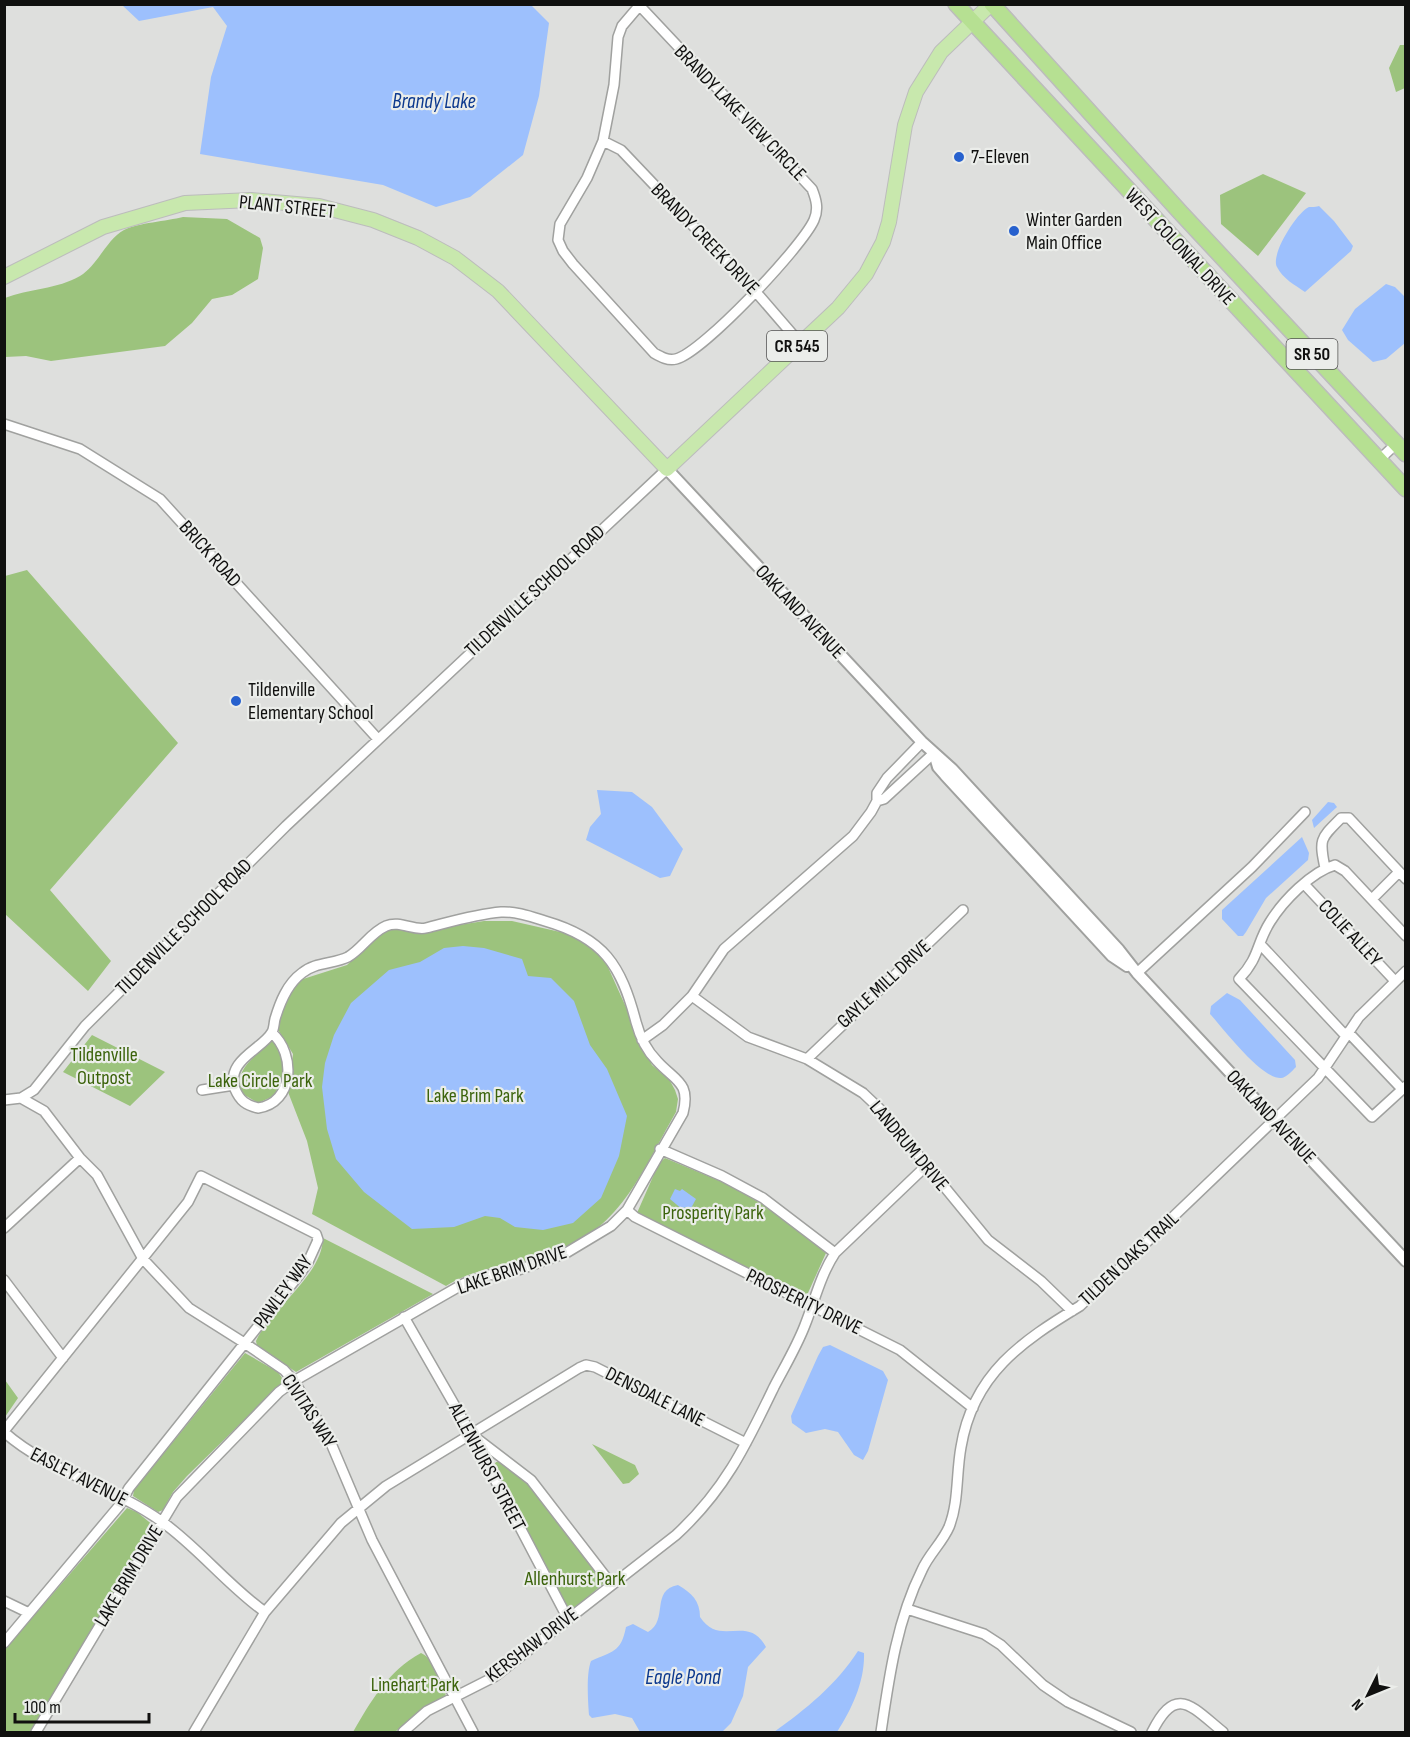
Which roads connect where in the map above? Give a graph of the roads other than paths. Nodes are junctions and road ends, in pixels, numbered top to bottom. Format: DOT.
graph roads {
  1 [pos="956,4"];
  2 [pos="992,4"];
  3 [pos="638,5"];
  4 [pos="972,22"];
  5 [pos="603,141"];
  6 [pos="4,277"];
  7 [pos="756,292"];
  8 [pos="800,343"];
  9 [pos="4,424"];
  10 [pos="1401,449"];
  11 [pos="1379,460"];
  12 [pos="667,469"];
  13 [pos="1406,489"];
  14 [pos="377,738"];
  15 [pos="922,742"];
  16 [pos="934,753"];
  17 [pos="877,801"];
  18 [pos="1305,812"];
  19 [pos="1325,868"];
  20 [pos="1402,876"];
  21 [pos="1305,885"];
  22 [pos="1372,899"];
  23 [pos="963,910"];
  24 [pos="1406,936"];
  25 [pos="1260,944"];
  26 [pos="1406,971"];
  27 [pos="1137,973"];
  28 [pos="1396,980"];
  29 [pos="1406,987"];
  30 [pos="692,996"];
  31 [pos="272,1033"];
  32 [pos="1347,1033"];
  33 [pos="642,1040"];
  34 [pos="807,1059"];
  35 [pos="1324,1068"];
  36 [pos="234,1085"];
  37 [pos="1404,1087"];
  38 [pos="202,1090"];
  39 [pos="21,1098"];
  40 [pos="4,1100"];
  41 [pos="1273,1120"];
  42 [pos="660,1149"];
  43 [pos="80,1158"];
  44 [pos="926,1166"];
  45 [pos="627,1210"];
  46 [pos="4,1228"];
  47 [pos="835,1253"];
  48 [pos="143,1259"];
  49 [pos="1406,1261"];
  50 [pos="4,1280"];
  51 [pos="811,1306"];
  52 [pos="1072,1311"];
  53 [pos="404,1317"];
  54 [pos="246,1344"];
  55 [pos="63,1358"];
  56 [pos="294,1381"];
  57 [pos="973,1408"];
  58 [pos="4,1431"];
  59 [pos="471,1434"];
  60 [pos="746,1443"];
  61 [pos="124,1499"];
  62 [pos="360,1507"];
  63 [pos="161,1521"];
  64 [pos="612,1585"];
  65 [pos="4,1601"];
  66 [pos="907,1609"];
  67 [pos="265,1612"];
  68 [pos="29,1613"];
  69 [pos="568,1619"];
  70 [pos="4,1642"];
  71 [pos="454,1697"];
  72 [pos="36,1732"];
  73 [pos="194,1732"];
  74 [pos="403,1732"];
  75 [pos="473,1732"];
  76 [pos="880,1732"];
  77 [pos="1131,1732"];
  78 [pos="1152,1732"];
  79 [pos="1223,1732"];
  1 -- 4 [label="highway, WEST COLONIAL DRIVE / SR 50"];
  2 -- 4 [label="main road, CR 545"];
  2 -- 10 [label="highway, WEST COLONIAL DRIVE / SR 50"];
  3 -- 5 [label="street, BRANDY LAKE VIEW CIRCLE"];
  3 -- 7 [label="street, BRANDY LAKE VIEW CIRCLE"];
  4 -- 8 [label="main road, TILDENVILLE SCHOOL ROAD / CR 545"];
  4 -- 11 [label="highway, WEST COLONIAL DRIVE / SR 50"];
  5 -- 7 [label="street, BRANDY CREEK DRIVE"];
  5 -- 7 [label="street, BRANDY LAKE VIEW CIRCLE"];
  6 -- 12 [label="main road, PLANT STREET"];
  7 -- 8 [label="street, BRANDY CREEK DRIVE"];
  8 -- 12 [label="main road, TILDENVILLE SCHOOL ROAD / CR 545"];
  9 -- 14 [label="street, BRICK ROAD"];
  10 -- 11 [label="street"];
  11 -- 13 [label="highway, WEST COLONIAL DRIVE / SR 50"];
  12 -- 14 [label="street, TILDENVILLE SCHOOL ROAD"];
  12 -- 15 [label="street, OAKLAND AVENUE"];
  14 -- 39 [label="street, TILDENVILLE SCHOOL ROAD"];
  15 -- 16 [label="street, OAKLAND AVENUE"];
  15 -- 17 [label="street"];
  16 -- 17 [label="street"];
  16 -- 27 [label="street, OAKLAND AVENUE"];
  17 -- 30 [label="street"];
  18 -- 27 [label="street"];
  19 -- 20 [label="street"];
  19 -- 21 [label="street"];
  19 -- 22 [label="street"];
  20 -- 22 [label="street"];
  21 -- 25 [label="street"];
  21 -- 28 [label="street, COLIE ALLEY"];
  22 -- 24 [label="street"];
  23 -- 34 [label="street, GAYLE MILL DRIVE"];
  25 -- 32 [label="street"];
  25 -- 35 [label="street"];
  26 -- 28 [label="street, TILDEN OAKS TRAIL"];
  27 -- 41 [label="street, OAKLAND AVENUE"];
  28 -- 29 [label="street, COLIE ALLEY"];
  28 -- 32 [label="street, TILDEN OAKS TRAIL"];
  30 -- 33 [label="street"];
  30 -- 34 [label="street, LANDRUM DRIVE"];
  31 -- 33 [label="street, LAKE BRIM DRIVE"];
  31 -- 36 [label="street, LAKE BRIM DRIVE"];
  31 -- 36 [label="street"];
  32 -- 35 [label="street, TILDEN OAKS TRAIL"];
  32 -- 37 [label="street"];
  33 -- 42 [label="street, LAKE BRIM DRIVE"];
  34 -- 44 [label="street, LANDRUM DRIVE"];
  35 -- 37 [label="street"];
  35 -- 41 [label="street, TILDEN OAKS TRAIL"];
  36 -- 38 [label="street"];
  39 -- 40 [label="street"];
  39 -- 43 [label="street, CIVITAS WAY"];
  41 -- 49 [label="street, OAKLAND AVENUE"];
  41 -- 52 [label="street, TILDEN OAKS TRAIL"];
  42 -- 45 [label="street, LAKE BRIM DRIVE"];
  42 -- 47 [label="street"];
  43 -- 46 [label="street"];
  43 -- 48 [label="street, CIVITAS WAY"];
  44 -- 47 [label="street"];
  44 -- 52 [label="street, LANDRUM DRIVE"];
  45 -- 51 [label="street, PROSPERITY DRIVE"];
  45 -- 53 [label="street, LAKE BRIM DRIVE"];
  47 -- 51 [label="street"];
  48 -- 54 [label="street, CIVITAS WAY"];
  48 -- 54 [label="street, PAWLEY WAY"];
  48 -- 55 [label="street, PAWLEY WAY"];
  50 -- 55 [label="street"];
  51 -- 57 [label="street, PROSPERITY DRIVE"];
  51 -- 60 [label="street, KERSHAW DRIVE"];
  52 -- 57 [label="street, TILDEN OAKS TRAIL"];
  53 -- 56 [label="street, LAKE BRIM DRIVE"];
  53 -- 59 [label="street, ALLENHURST STREET"];
  54 -- 56 [label="street, CIVITAS WAY"];
  54 -- 61 [label="street, PAWLEY WAY"];
  55 -- 58 [label="street, PAWLEY WAY"];
  56 -- 62 [label="street, CIVITAS WAY"];
  56 -- 63 [label="street, LAKE BRIM DRIVE"];
  57 -- 66 [label="street, TILDEN OAKS TRAIL"];
  58 -- 61 [label="street, EASLEY AVENUE"];
  59 -- 60 [label="street, DENSDALE LANE"];
  59 -- 62 [label="street"];
  59 -- 64 [label="street"];
  59 -- 69 [label="street, ALLENHURST STREET"];
  60 -- 64 [label="street, KERSHAW DRIVE"];
  61 -- 63 [label="street, EASLEY AVENUE"];
  61 -- 68 [label="street, PAWLEY WAY"];
  62 -- 67 [label="street"];
  62 -- 71 [label="street, CIVITAS WAY"];
  63 -- 67 [label="street, EASLEY AVENUE"];
  63 -- 72 [label="street, LAKE BRIM DRIVE"];
  64 -- 69 [label="street, KERSHAW DRIVE"];
  65 -- 68 [label="street"];
  66 -- 76 [label="street, TILDEN OAKS TRAIL"];
  66 -- 77 [label="street"];
  67 -- 73 [label="street"];
  68 -- 70 [label="street, PAWLEY WAY"];
  69 -- 71 [label="street, KERSHAW DRIVE"];
  71 -- 74 [label="street, KERSHAW DRIVE"];
  71 -- 75 [label="street, CIVITAS WAY"];
  78 -- 79 [label="street"];
}
